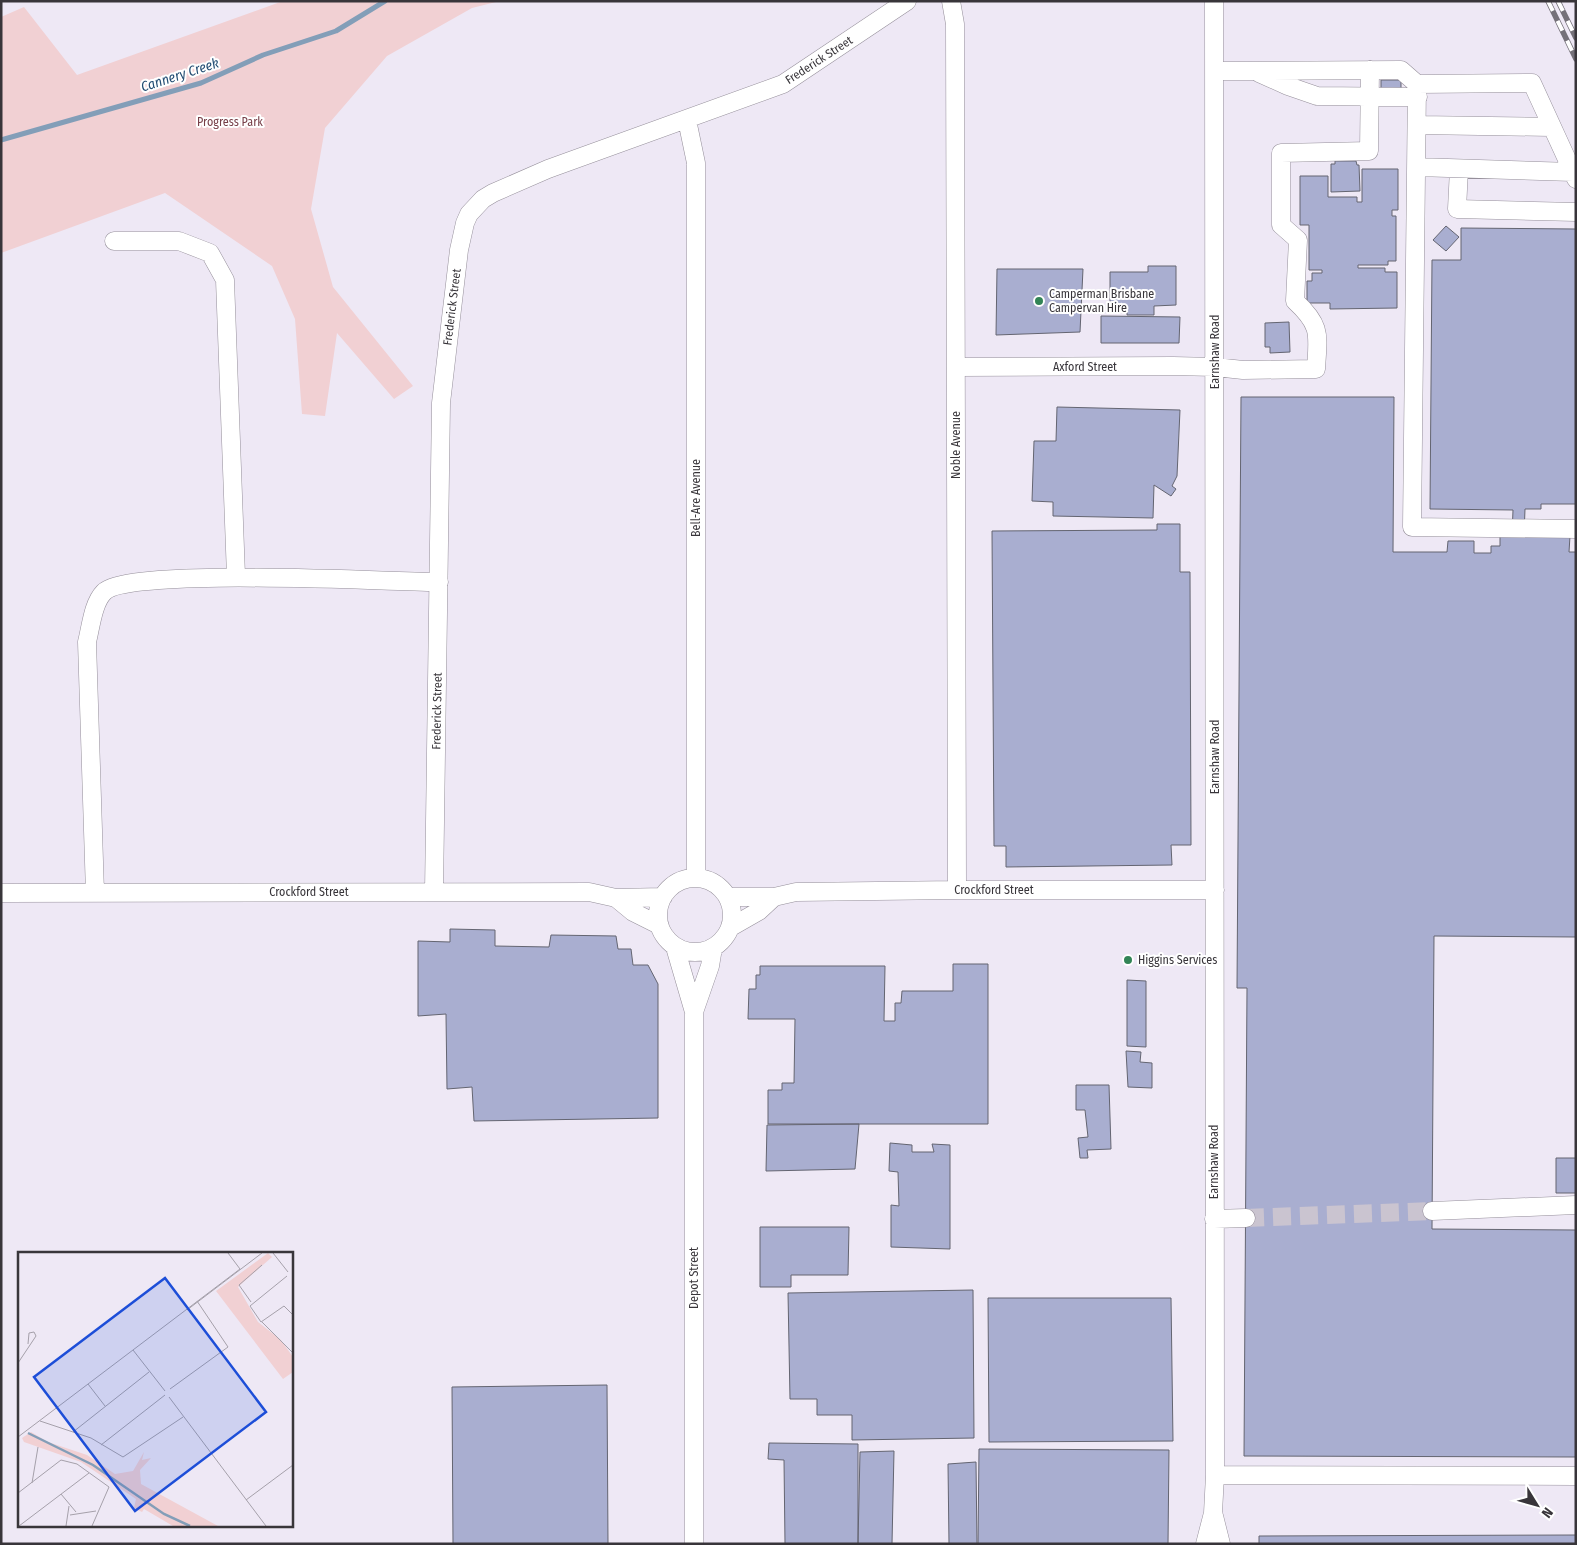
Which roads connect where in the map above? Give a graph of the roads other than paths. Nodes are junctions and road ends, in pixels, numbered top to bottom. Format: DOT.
graph roads {
  1 [pos="907,1"];
  2 [pos="951,1"];
  3 [pos="1214,1"];
  4 [pos="1254,70"];
  5 [pos="1370,70"];
  6 [pos="1214,72"];
  7 [pos="1418,91"];
  8 [pos="1370,97"];
  9 [pos="686,120"];
  10 [pos="1418,125"];
  11 [pos="1551,127"];
  12 [pos="1417,168"];
  13 [pos="1459,168"];
  14 [pos="1574,176"];
  15 [pos="1576,212"];
  16 [pos="114,240"];
  17 [pos="956,367"];
  18 [pos="1215,367"];
  19 [pos="1576,529"];
  20 [pos="236,576"];
  21 [pos="439,582"];
  22 [pos="696,878"];
  23 [pos="957,890"];
  24 [pos="1215,890"];
  25 [pos="434,892"];
  26 [pos="1,893"];
  27 [pos="95,893"];
  28 [pos="663,897"];
  29 [pos="728,897"];
  30 [pos="774,897"];
  31 [pos="616,898"];
  32 [pos="659,925"];
  33 [pos="731,927"];
  34 [pos="675,947"];
  35 [pos="713,948"];
  36 [pos="694,1012"];
  37 [pos="1576,1205"];
  38 [pos="1432,1211"];
  39 [pos="1246,1218"];
  40 [pos="1214,1219"];
  41 [pos="1214,1475"];
  42 [pos="1576,1476"];
  43 [pos="1213,1513"];
  44 [pos="694,1544"];
  45 [pos="1205,1544"];
  46 [pos="1221,1544"];
  1 -- 9 [label="street, Frederick Street"];
  2 -- 17 [label="street, Noble Avenue"];
  3 -- 6 [label="street, Earnshaw Road"];
  4 -- 5 [label="street"];
  4 -- 6 [label="street"];
  4 -- 8 [label="street"];
  5 -- 7 [label="street"];
  5 -- 8 [label="street"];
  6 -- 18 [label="street, Earnshaw Road"];
  7 -- 8 [label="street"];
  7 -- 10 [label="street"];
  7 -- 11 [label="street"];
  8 -- 18 [label="street, Axford Street"];
  9 -- 21 [label="street, Frederick Street"];
  9 -- 22 [label="street, Bell-Are Avenue"];
  10 -- 11 [label="street"];
  10 -- 12 [label="street"];
  11 -- 14 [label="street"];
  12 -- 13 [label="street"];
  12 -- 19 [label="street"];
  13 -- 14 [label="street"];
  13 -- 15 [label="street"];
  16 -- 20 [label="street"];
  17 -- 18 [label="street, Axford Street"];
  17 -- 23 [label="street, Noble Avenue"];
  18 -- 24 [label="street, Earnshaw Road"];
  20 -- 21 [label="street"];
  20 -- 27 [label="street"];
  21 -- 25 [label="street, Frederick Street"];
  22 -- 28 [label="street"];
  22 -- 29 [label="street"];
  23 -- 24 [label="street, Crockford Street"];
  23 -- 30 [label="street, Crockford Street"];
  24 -- 40 [label="street, Earnshaw Road"];
  25 -- 27 [label="street, Crockford Street"];
  25 -- 31 [label="street, Crockford Street"];
  26 -- 27 [label="street, Crockford Street"];
  28 -- 31 [label="street, Crockford Street"];
  28 -- 32 [label="street"];
  29 -- 30 [label="street, Crockford Street"];
  29 -- 33 [label="street"];
  30 -- 33 [label="street, Crockford Street"];
  31 -- 32 [label="street, Crockford Street"];
  32 -- 34 [label="street"];
  33 -- 35 [label="street"];
  34 -- 35 [label="street"];
  34 -- 36 [label="street, Depot Street"];
  35 -- 36 [label="street, Depot Street"];
  36 -- 44 [label="street, Depot Street"];
  37 -- 38 [label="street"];
  39 -- 40 [label="street"];
  40 -- 41 [label="street, Earnshaw Road"];
  41 -- 42 [label="street"];
  41 -- 43 [label="street, Earnshaw Road"];
  43 -- 45 [label="street, Earnshaw Road"];
  43 -- 46 [label="street, Earnshaw Road"];
}
